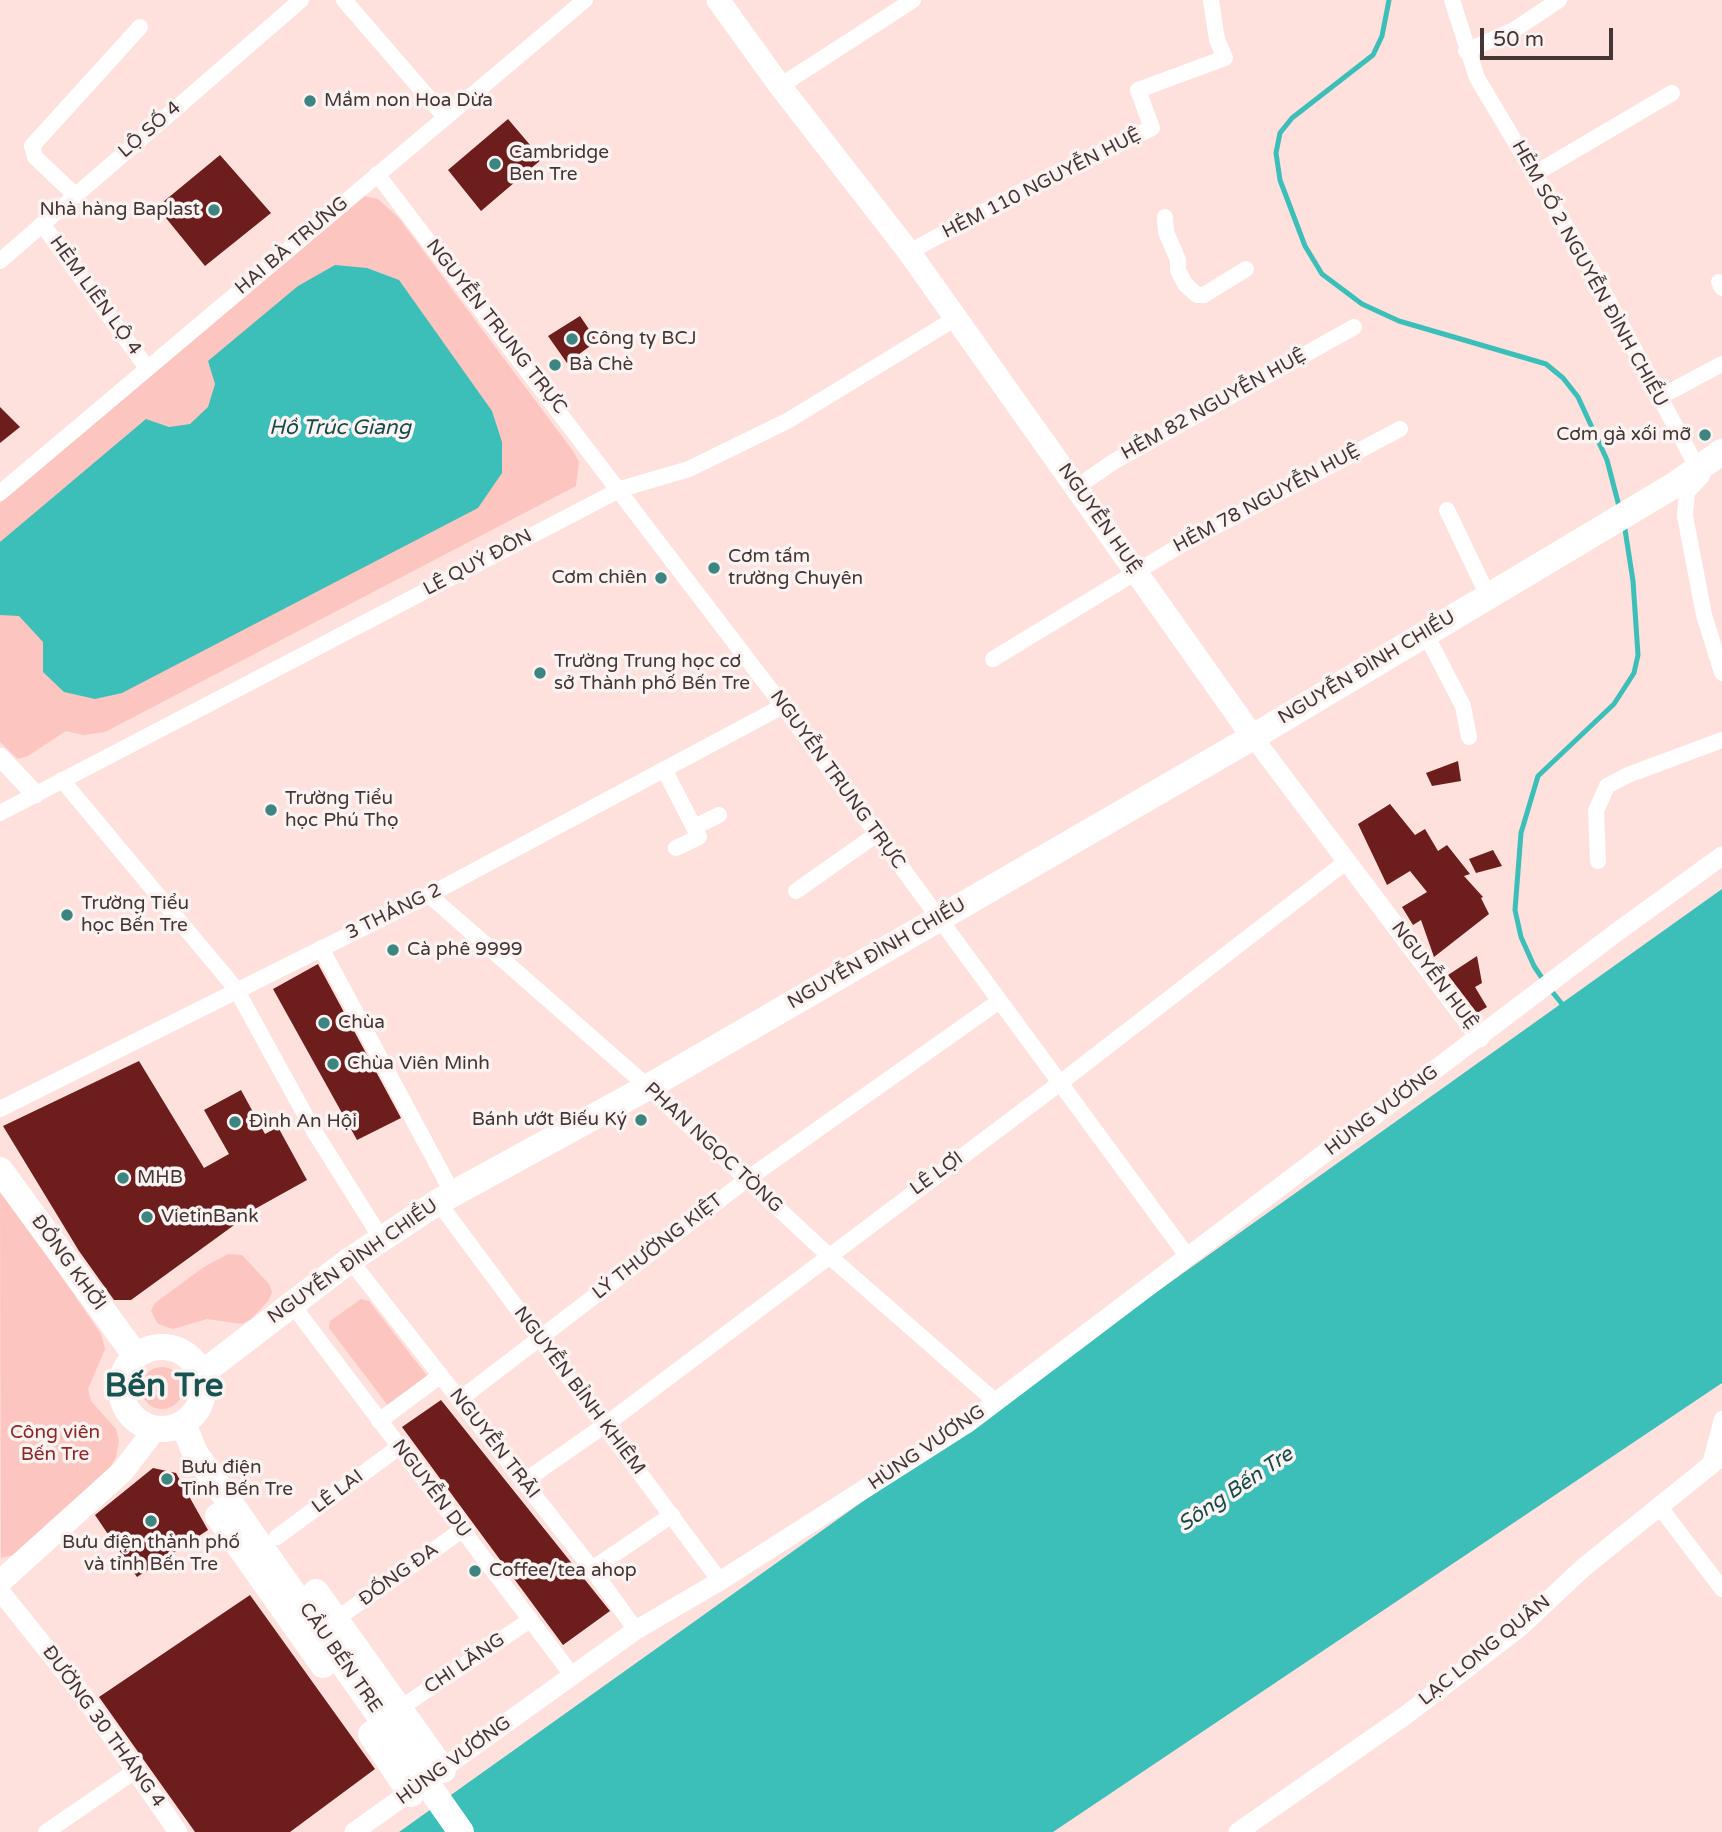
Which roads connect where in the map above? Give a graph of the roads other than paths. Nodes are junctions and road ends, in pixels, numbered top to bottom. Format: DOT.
graph roads {
  1 [pos="301,0"];
  2 [pos="344,0"];
  3 [pos="585,0"];
  4 [pos="718,0"];
  5 [pos="913,0"];
  6 [pos="1211,0"];
  7 [pos="1452,0"];
  8 [pos="1559,0"];
  9 [pos="140,27"];
  10 [pos="1466,51"];
  11 [pos="780,86"];
  12 [pos="1672,93"];
  13 [pos="445,117"];
  14 [pos="1536,173"];
  15 [pos="377,174"];
  16 [pos="75,195"];
  17 [pos="1166,217"];
  18 [pos="42,224"];
  19 [pos="909,252"];
  20 [pos="0,261"];
  21 [pos="1246,270"];
  22 [pos="956,318"];
  23 [pos="1354,327"];
  24 [pos="1722,363"];
  25 [pos="147,368"];
  26 [pos="1658,398"];
  27 [pos="1400,429"];
  28 [pos="1722,454"];
  29 [pos="1698,469"];
  30 [pos="1077,487"];
  31 [pos="621,489"];
  32 [pos="1679,492"];
  33 [pos="0,493"];
  34 [pos="1447,510"];
  35 [pos="1136,570"];
  36 [pos="1488,596"];
  37 [pos="1425,633"];
  38 [pos="993,659"];
  39 [pos="1722,673"];
  40 [pos="783,706"];
  41 [pos="1253,737"];
  42 [pos="1469,737"];
  43 [pos="1722,740"];
  44 [pos="0,758"];
  45 [pos="664,769"];
  46 [pos="62,780"];
  47 [pos="35,794"];
  48 [pos="0,813"];
  49 [pos="719,815"];
  50 [pos="694,827"];
  51 [pos="877,834"];
  52 [pos="676,848"];
  53 [pos="1722,856"];
  54 [pos="1347,860"];
  55 [pos="1598,861"];
  56 [pos="796,891"];
  57 [pos="429,895"];
  58 [pos="938,918"];
  59 [pos="321,948"];
  60 [pos="236,989"];
  61 [pos="998,1002"];
  62 [pos="1487,1032"];
  63 [pos="1060,1083"];
  64 [pos="648,1087"];
  65 [pos="0,1109"];
  66 [pos="0,1170"];
  67 [pos="746,1180"];
  68 [pos="445,1198"];
  69 [pos="381,1238"];
  70 [pos="828,1255"];
  71 [pos="1188,1257"];
  72 [pos="350,1260"];
  73 [pos="291,1303"];
  74 [pos="539,1339"];
  75 [pos="136,1356"];
  76 [pos="201,1374"];
  77 [pos="440,1376"];
  78 [pos="459,1400"];
  79 [pos="996,1402"];
  80 [pos="1722,1419"];
  81 [pos="379,1421"];
  82 [pos="183,1423"];
  83 [pos="605,1425"];
  84 [pos="155,1429"];
  85 [pos="399,1447"];
  86 [pos="195,1453"];
  87 [pos="1716,1460"];
  88 [pos="523,1482"];
  89 [pos="1658,1506"];
  90 [pos="672,1515"];
  91 [pos="462,1530"];
  92 [pos="277,1537"];
  93 [pos="592,1569"];
  94 [pos="720,1581"];
  95 [pos="0,1582"];
  96 [pos="1722,1589"];
  97 [pos="0,1591"];
  98 [pos="335,1620"];
  99 [pos="530,1620"];
  100 [pos="636,1630"];
  101 [pos="572,1675"];
  102 [pos="399,1709"];
  103 [pos="443,1770"];
  104 [pos="135,1771"];
  105 [pos="411,1794"];
  106 [pos="46,1832"];
  107 [pos="178,1832"];
  108 [pos="354,1832"];
  109 [pos="461,1832"];
  110 [pos="1238,1832"];
  1 -- 16 [label="street, LỘ SỐ 4"];
  2 -- 13 [label="street"];
  3 -- 13 [label="street, HAI BÀ TRƯNG"];
  4 -- 11 [label="main road, NGUYỄN HUỆ"];
  5 -- 11 [label="street"];
  6 -- 19 [label="street, HẺM 110 NGUYỄN HUỆ"];
  7 -- 10 [label="street, HẺM SỐ 2 NGUYỄN ĐÌNH CHIỂU"];
  8 -- 10 [label="street"];
  9 -- 16 [label="street"];
  10 -- 14 [label="street, HẺM SỐ 2 NGUYỄN ĐÌNH CHIỂU"];
  11 -- 19 [label="main road, NGUYỄN HUỆ"];
  12 -- 14 [label="street"];
  13 -- 15 [label="street, HAI BÀ TRƯNG"];
  14 -- 26 [label="street, HẺM SỐ 2 NGUYỄN ĐÌNH CHIỂU"];
  15 -- 25 [label="street, HAI BÀ TRƯNG"];
  15 -- 31 [label="street, NGUYỄN TRUNG TRỰC"];
  16 -- 18 [label="street, LỘ SỐ 4"];
  17 -- 21 [label="street"];
  18 -- 20 [label="street, LỘ SỐ 4"];
  18 -- 25 [label="street, HẺM LIÊN LỘ 4"];
  19 -- 22 [label="main road, NGUYỄN HUỆ"];
  22 -- 30 [label="main road, NGUYỄN HUỆ"];
  22 -- 31 [label="street, LÊ QUÝ ĐÔN"];
  23 -- 30 [label="street, HẺM 82 NGUYỄN HUỆ"];
  24 -- 26 [label="street"];
  25 -- 33 [label="street, HAI BÀ TRƯNG"];
  26 -- 29 [label="street, HẺM SỐ 2 NGUYỄN ĐÌNH CHIỂU"];
  27 -- 35 [label="street, HẺM 78 NGUYỄN HUỆ"];
  28 -- 29 [label="main road"];
  28 -- 32 [label="street"];
  29 -- 32 [label="main road"];
  30 -- 35 [label="main road, NGUYỄN HUỆ"];
  31 -- 40 [label="street, NGUYỄN TRUNG TRỰC"];
  31 -- 46 [label="street, LÊ QUÝ ĐÔN"];
  32 -- 36 [label="main road, NGUYỄN ĐÌNH CHIỂU"];
  32 -- 39 [label="street"];
  34 -- 36 [label="street"];
  35 -- 38 [label="street, HẺM 78 NGUYỄN HUỆ"];
  35 -- 41 [label="main road, NGUYỄN HUỆ"];
  36 -- 37 [label="main road, NGUYỄN ĐÌNH CHIỂU"];
  37 -- 41 [label="main road, NGUYỄN ĐÌNH CHIỂU"];
  37 -- 42 [label="street"];
  40 -- 45 [label="street, 3 THÁNG 2"];
  40 -- 51 [label="street, NGUYỄN TRUNG TRỰC"];
  41 -- 54 [label="street, NGUYỄN HUỆ"];
  41 -- 58 [label="main road, NGUYỄN ĐÌNH CHIỂU"];
  43 -- 55 [label="street"];
  44 -- 47 [label="street"];
  45 -- 50 [label="street"];
  45 -- 57 [label="street, 3 THÁNG 2"];
  46 -- 47 [label="street, LÊ QUÝ ĐÔN"];
  46 -- 60 [label="street"];
  47 -- 48 [label="street, LÊ QUÝ ĐÔN"];
  49 -- 50 [label="street"];
  50 -- 52 [label="street"];
  51 -- 56 [label="street"];
  51 -- 58 [label="street, NGUYỄN TRUNG TRỰC"];
  53 -- 62 [label="street, HÙNG VƯƠNG"];
  54 -- 62 [label="street, NGUYỄN HUỆ"];
  54 -- 63 [label="street, LÊ LỢI"];
  57 -- 59 [label="street, 3 THÁNG 2"];
  57 -- 64 [label="street, PHAN NGỌC TÒNG"];
  58 -- 61 [label="street, NGUYỄN TRUNG TRỰC"];
  58 -- 64 [label="main road, NGUYỄN ĐÌNH CHIỂU"];
  59 -- 60 [label="street, 3 THÁNG 2"];
  59 -- 68 [label="street, NGUYỄN BỈNH KHIÊM"];
  60 -- 65 [label="street, 3 THÁNG 2"];
  60 -- 69 [label="street"];
  61 -- 63 [label="street, NGUYỄN TRUNG TRỰC"];
  61 -- 67 [label="street, LÝ THƯỜNG KIỆT"];
  62 -- 71 [label="street, HÙNG VƯƠNG"];
  63 -- 70 [label="street, LÊ LỢI"];
  63 -- 71 [label="street, NGUYỄN TRUNG TRỰC"];
  64 -- 67 [label="street, PHAN NGỌC TÒNG"];
  64 -- 68 [label="main road, NGUYỄN ĐÌNH CHIỂU"];
  66 -- 75 [label="main road, ĐỒNG KHỞI"];
  67 -- 70 [label="street, PHAN NGỌC TÒNG"];
  67 -- 74 [label="street, LÝ THƯỜNG KIỆT"];
  68 -- 69 [label="main road, NGUYỄN ĐÌNH CHIỂU"];
  68 -- 74 [label="street, NGUYỄN BỈNH KHIÊM"];
  69 -- 72 [label="main road, NGUYỄN ĐÌNH CHIỂU"];
  70 -- 79 [label="street, PHAN NGỌC TÒNG"];
  70 -- 83 [label="street, LÊ LỢI"];
  71 -- 79 [label="street, HÙNG VƯƠNG"];
  72 -- 73 [label="main road, NGUYỄN ĐÌNH CHIỂU"];
  72 -- 77 [label="street, NGUYỄN TRÃI"];
  73 -- 76 [label="main road, NGUYỄN ĐÌNH CHIỂU"];
  73 -- 81 [label="street, NGUYỄN DU"];
  74 -- 78 [label="street, LÝ THƯỜNG KIỆT"];
  74 -- 83 [label="street, NGUYỄN BỈNH KHIÊM"];
  75 -- 76 [label="main road"];
  75 -- 84 [label="main road"];
  76 -- 82 [label="main road"];
  77 -- 78 [label="street, NGUYỄN TRÃI"];
  77 -- 81 [label="street"];
  78 -- 88 [label="street, NGUYỄN TRÃI"];
  79 -- 94 [label="street, HÙNG VƯƠNG"];
  80 -- 87 [label="street"];
  81 -- 85 [label="street, NGUYỄN DU"];
  82 -- 84 [label="main road"];
  82 -- 86 [label="main road"];
  83 -- 88 [label="street, LÊ LỢI"];
  83 -- 90 [label="street, NGUYỄN BỈNH KHIÊM"];
  84 -- 95 [label="main road"];
  85 -- 91 [label="street, NGUYỄN DU"];
  85 -- 92 [label="street, LÊ LAI"];
  86 -- 92 [label="main road"];
  86 -- 105 [label="main road"];
  86 -- 109 [label="main road, CẦU BẾN TRE"];
  87 -- 89 [label="street, LẠC LONG QUÂN"];
  88 -- 93 [label="street, NGUYỄN TRÃI"];
  89 -- 96 [label="street"];
  89 -- 110 [label="street, LẠC LONG QUÂN"];
  90 -- 93 [label="street"];
  90 -- 94 [label="street, NGUYỄN BỈNH KHIÊM"];
  91 -- 98 [label="street, ĐỐNG ĐA"];
  91 -- 99 [label="street, NGUYỄN DU"];
  92 -- 98 [label="main road"];
  93 -- 100 [label="street, NGUYỄN TRÃI"];
  94 -- 100 [label="street, HÙNG VƯƠNG"];
  97 -- 104 [label="street, ĐƯỜNG 30 THÁNG 4"];
  98 -- 102 [label="main road"];
  99 -- 101 [label="street, NGUYỄN DU"];
  99 -- 102 [label="street, CHI LĂNG"];
  100 -- 101 [label="street, HÙNG VƯƠNG"];
  101 -- 103 [label="street, HÙNG VƯƠNG"];
  102 -- 103 [label="main road"];
  103 -- 105 [label="street, HÙNG VƯƠNG"];
  104 -- 106 [label="street"];
  104 -- 107 [label="street, ĐƯỜNG 30 THÁNG 4"];
  105 -- 108 [label="street, HÙNG VƯƠNG"];
}
